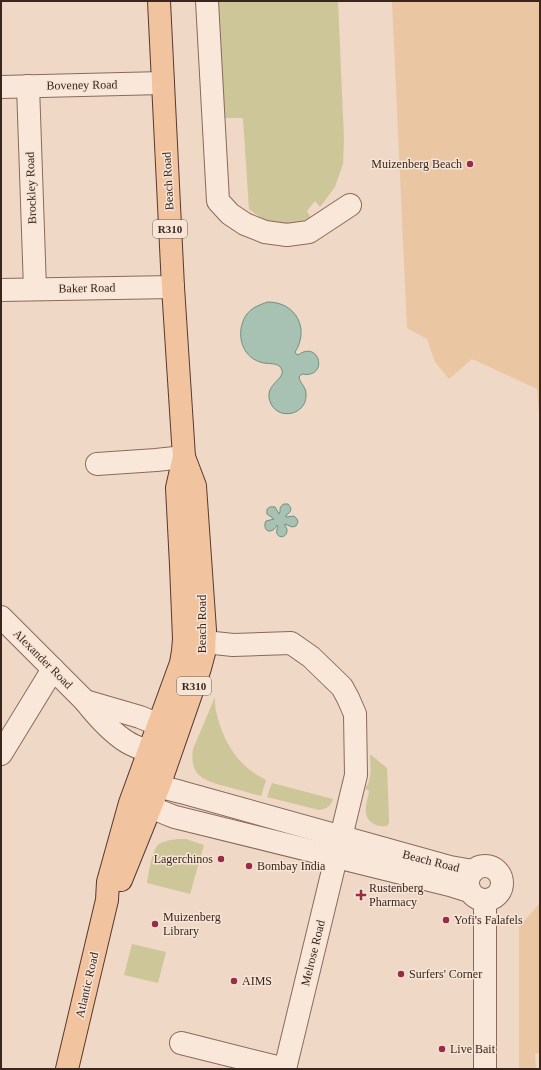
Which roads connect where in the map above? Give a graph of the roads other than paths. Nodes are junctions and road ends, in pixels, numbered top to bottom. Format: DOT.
graph roads {
  1 [pos="159,1"];
  2 [pos="207,1"];
  3 [pos="163,83"];
  4 [pos="28,86"];
  5 [pos="1,87"];
  6 [pos="350,205"];
  7 [pos="173,286"];
  8 [pos="35,289"];
  9 [pos="1,290"];
  10 [pos="184,457"];
  11 [pos="97,464"];
  12 [pos="1,617"];
  13 [pos="194,640"];
  14 [pos="53,669"];
  15 [pos="85,701"];
  16 [pos="168,729"];
  17 [pos="1,754"];
  18 [pos="159,755"];
  19 [pos="159,786"];
  20 [pos="140,795"];
  21 [pos="249,811"];
  22 [pos="244,833"];
  23 [pos="339,846"];
  24 [pos="107,900"];
  25 [pos="181,1043"];
  26 [pos="67,1069"];
  27 [pos="285,1069"];
  28 [pos="485,1069"];
  1 -- 3 [label="main road, Beach Road / R310"];
  2 -- 6 [label="street"];
  3 -- 4 [label="street, Boveney Road"];
  3 -- 7 [label="main road, Beach Road / R310"];
  4 -- 5 [label="street, Boveney Road"];
  4 -- 8 [label="street, Brockley Road"];
  7 -- 8 [label="street, Baker Road"];
  7 -- 10 [label="main road, Beach Road / R310"];
  8 -- 9 [label="street, Baker Road"];
  10 -- 11 [label="street"];
  10 -- 13 [label="main road, Beach Road / R310"];
  12 -- 14 [label="street, Alexander Road"];
  13 -- 16 [label="main road, Beach Road / R310"];
  13 -- 23 [label="street, Melrose Road"];
  14 -- 15 [label="street, Alexander Road"];
  14 -- 17 [label="street"];
  15 -- 16 [label="street, Alexander Road"];
  15 -- 18 [label="street, Alexander Road"];
  16 -- 18 [label="main road, Beach Road / R310"];
  18 -- 19 [label="main road, Beach Road / R310"];
  18 -- 20 [label="main road, Beach Road / R310"];
  19 -- 20 [label="street, Beach Road"];
  19 -- 21 [label="street, Beach Road"];
  20 -- 22 [label="street, Beach Road"];
  20 -- 24 [label="main road, Beach Road / R310"];
  21 -- 22 [label="street"];
  21 -- 23 [label="street, Beach Road"];
  22 -- 23 [label="street, Beach Road"];
  23 -- 27 [label="street, Melrose Road"];
  23 -- 28 [label="street, Beach Road"];
  24 -- 26 [label="main road, Atlantic Road / R310"];
  25 -- 27 [label="street"];
}
